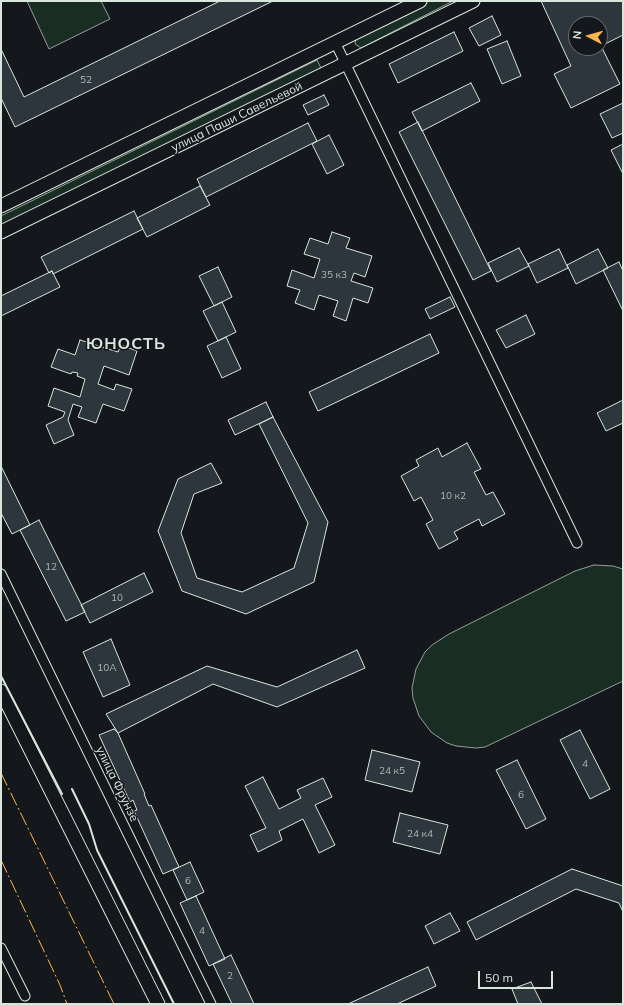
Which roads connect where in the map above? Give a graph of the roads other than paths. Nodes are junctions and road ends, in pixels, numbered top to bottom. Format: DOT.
graph roads {
  1 [pos="420,1"];
  2 [pos="473,1"];
  3 [pos="335,42"];
  4 [pos="345,64"];
  5 [pos="1,206"];
  6 [pos="1,232"];
  7 [pos="577,543"];
  8 [pos="1,574"];
  9 [pos="1,691"];
  10 [pos="1,948"];
  11 [pos="25,996"];
  12 [pos="158,1004"];
  13 [pos="211,1004"];
  1 -- 3 [label="main road, улица Паши Савельевой"];
  2 -- 4 [label="main road, улица Паши Савельевой"];
  3 -- 4 [label="street"];
  3 -- 5 [label="main road, улица Паши Савельевой"];
  4 -- 6 [label="main road, улица Паши Савельевой"];
  4 -- 7 [label="street"];
  8 -- 13 [label="street, улица Фрунзе"];
  9 -- 12 [label="main road"];
  10 -- 11 [label="street"];
}
